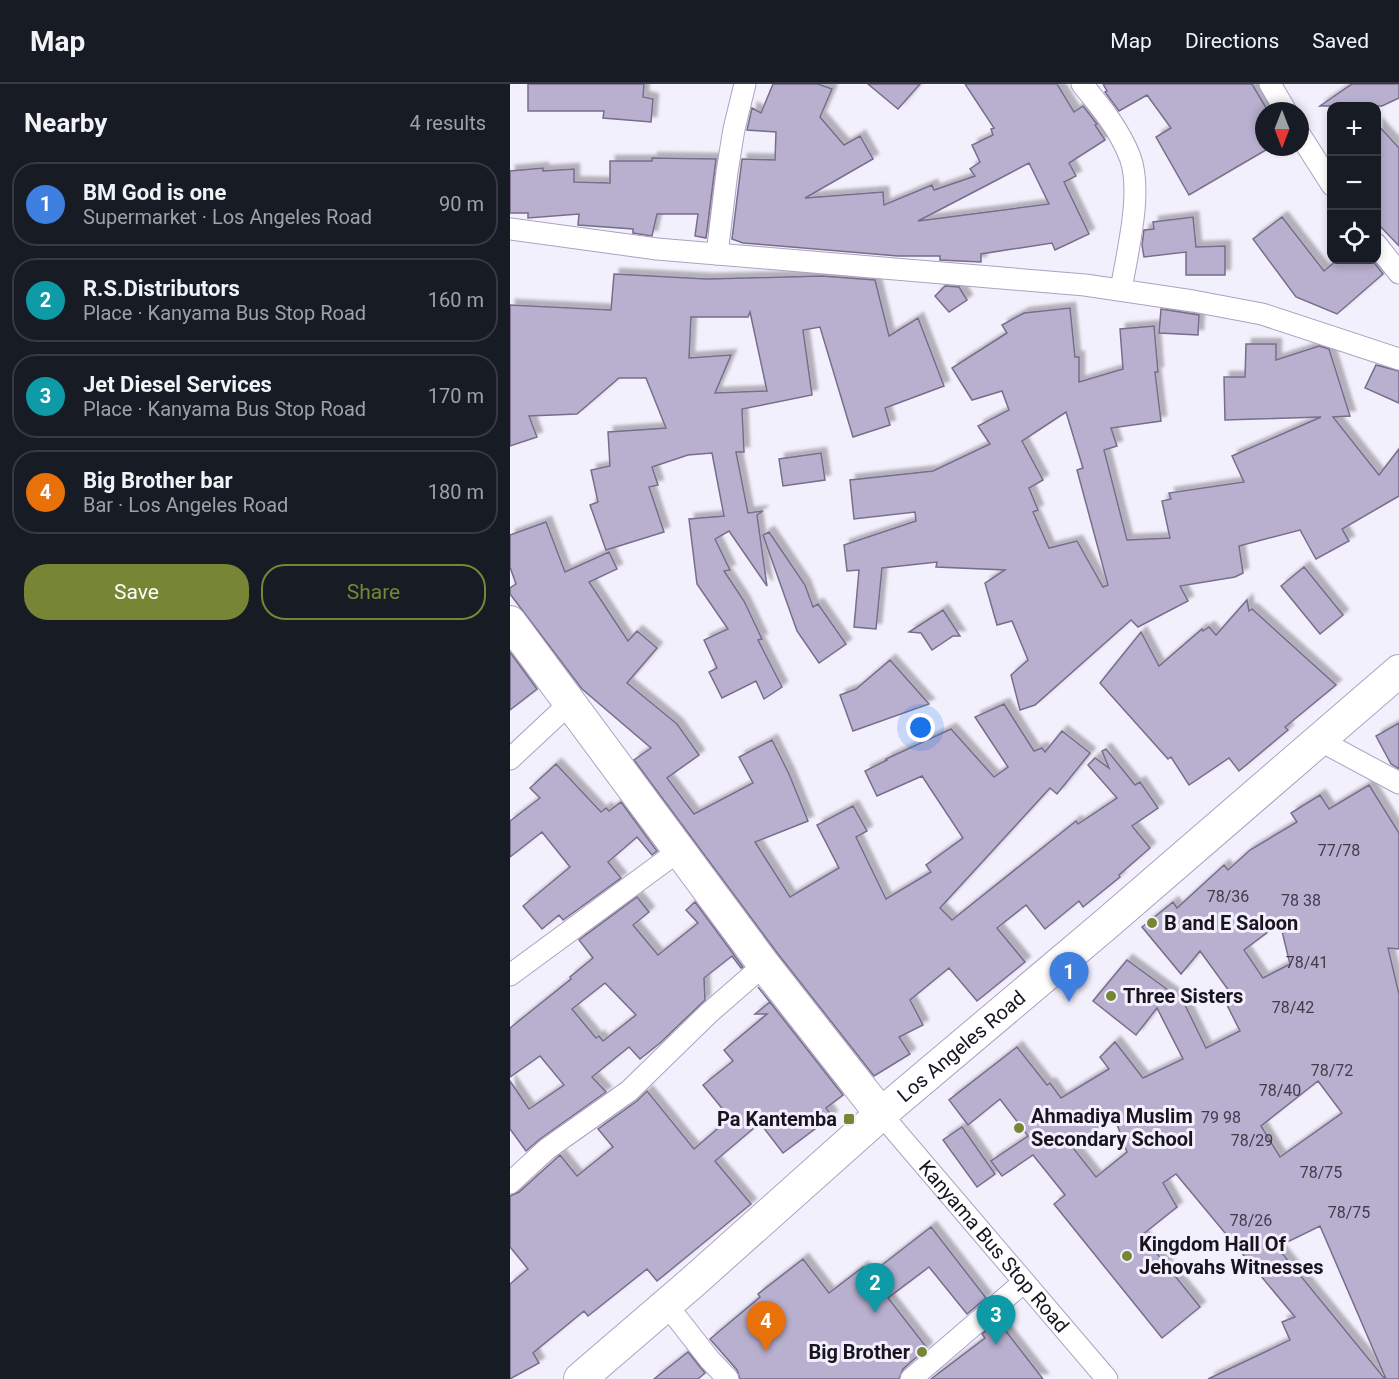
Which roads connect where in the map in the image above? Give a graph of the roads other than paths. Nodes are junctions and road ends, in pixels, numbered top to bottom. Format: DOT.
graph roads {
  1 [pos="745,84"];
  2 [pos="1082,84"];
  3 [pos="1270,84"];
  4 [pos="1281,102"];
  5 [pos="1309,149"];
  6 [pos="1327,177"];
  7 [pos="510,229"];
  8 [pos="1381,249"];
  9 [pos="717,254"];
  10 [pos="1399,273"];
  11 [pos="1121,290"];
  12 [pos="1399,360"];
  13 [pos="510,622"];
  14 [pos="1399,671"];
  15 [pos="570,703"];
  16 [pos="1319,740"];
  17 [pos="510,759"];
  18 [pos="1399,783"];
  19 [pos="680,850"];
  20 [pos="764,965"];
  21 [pos="510,975"];
  22 [pos="881,1114"];
  23 [pos="510,1182"];
  24 [pos="1024,1282"];
  25 [pos="666,1304"];
  26 [pos="580,1379"];
  27 [pos="728,1379"];
  28 [pos="911,1379"];
  29 [pos="1107,1379"];
  1 -- 9 [label="street"];
  2 -- 11 [label="street"];
  3 -- 4 [label="street"];
  5 -- 6 [label="street"];
  7 -- 9 [label="street"];
  8 -- 10 [label="street"];
  9 -- 11 [label="street"];
  11 -- 12 [label="street"];
  13 -- 15 [label="main road"];
  14 -- 16 [label="main road, Los Angeles Road"];
  15 -- 17 [label="street"];
  15 -- 19 [label="main road"];
  16 -- 18 [label="street"];
  16 -- 22 [label="main road, Los Angeles Road"];
  19 -- 20 [label="main road"];
  19 -- 21 [label="street"];
  20 -- 22 [label="main road"];
  20 -- 23 [label="street"];
  22 -- 24 [label="street, Kanyama Bus Stop Road"];
  22 -- 25 [label="main road, Los Angeles Road"];
  24 -- 28 [label="street"];
  24 -- 29 [label="street, Kanyama Bus Stop Road"];
  25 -- 26 [label="main road, Los Angeles Road"];
  25 -- 27 [label="street"];
}
